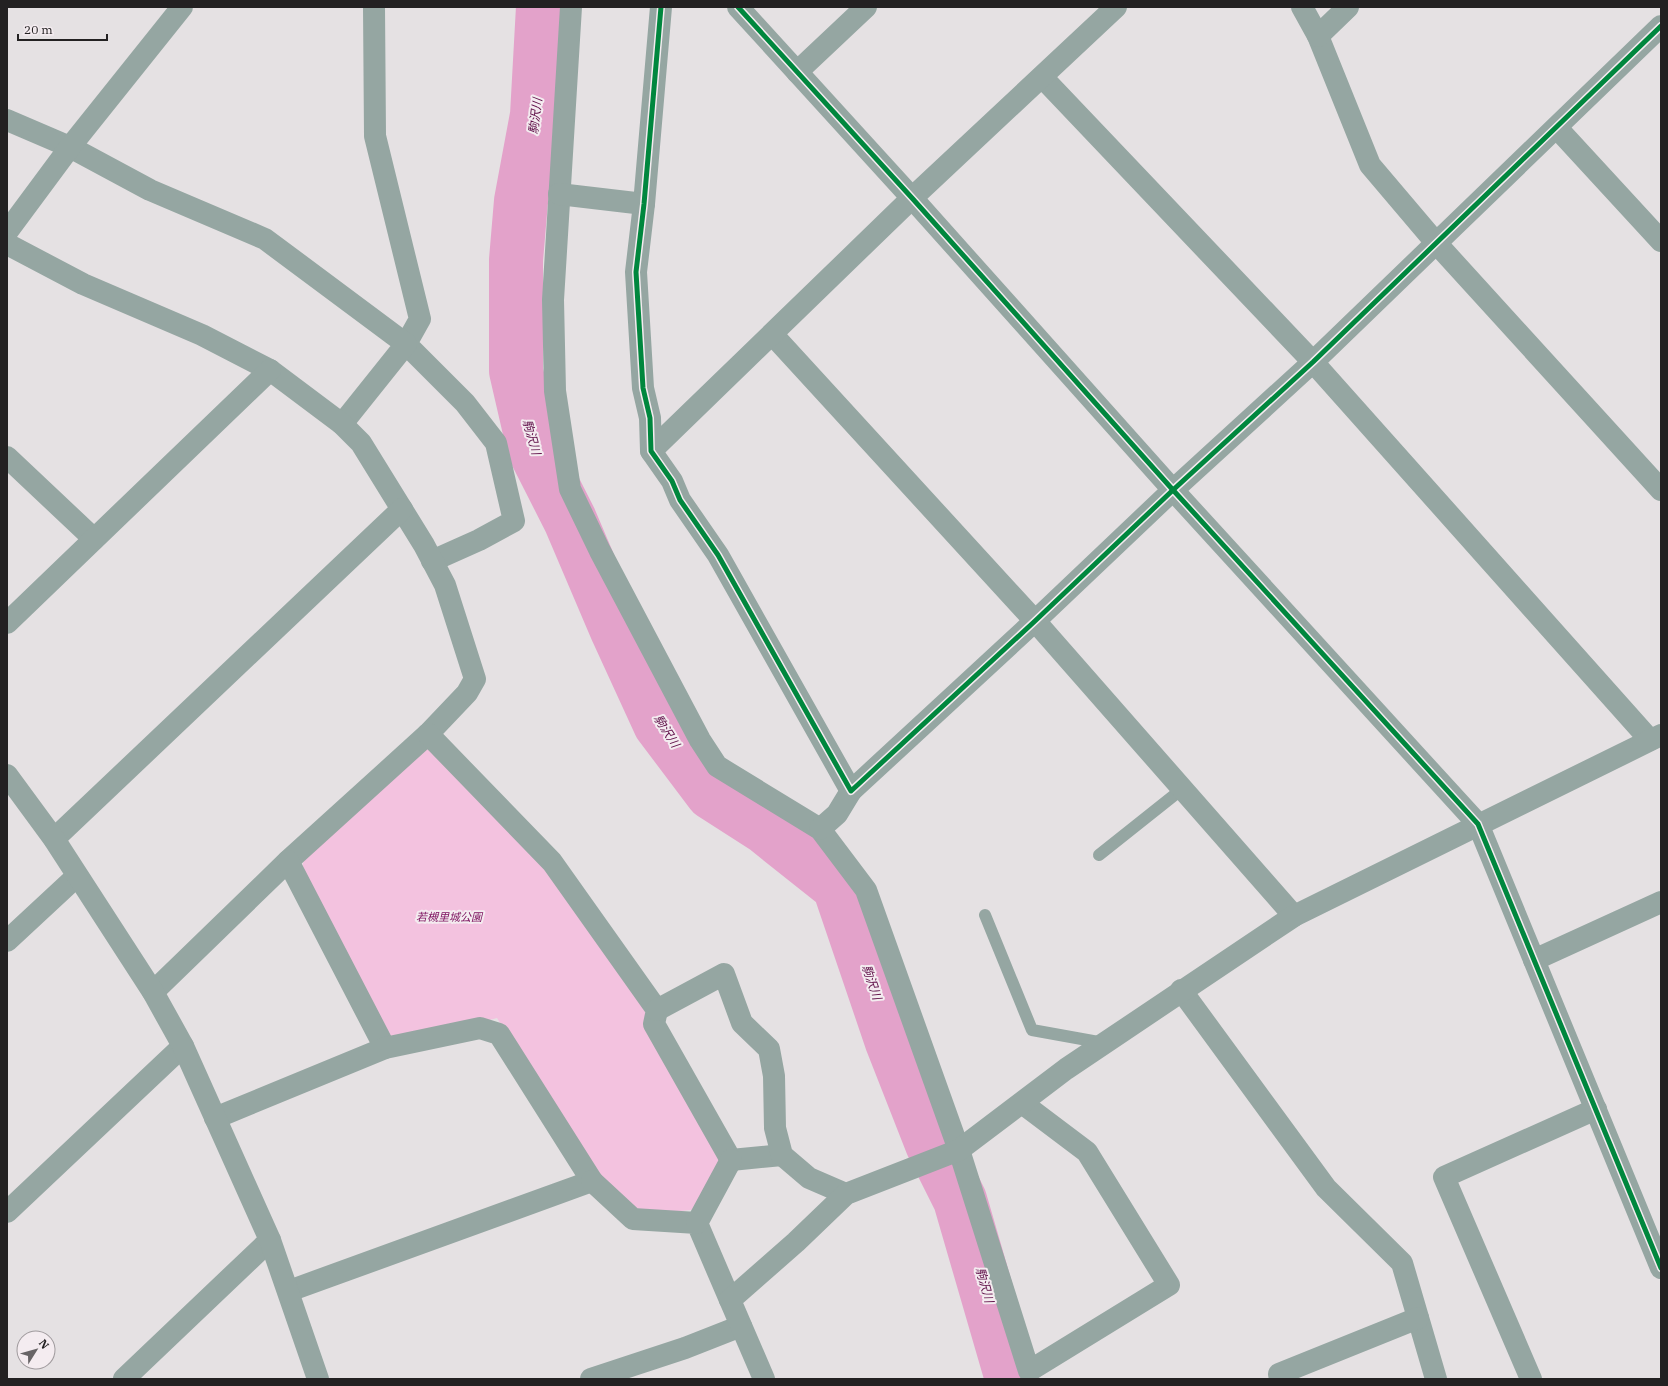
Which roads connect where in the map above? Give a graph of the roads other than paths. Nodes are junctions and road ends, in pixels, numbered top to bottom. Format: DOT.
graph roads {
  1 [pos="182,7"];
  2 [pos="374,7"];
  3 [pos="571,7"];
  4 [pos="661,7"];
  5 [pos="738,7"];
  6 [pos="866,7"];
  7 [pos="1116,7"];
  8 [pos="1302,7"];
  9 [pos="1348,7"];
  10 [pos="1661,26"];
  11 [pos="1318,36"];
  12 [pos="796,72"];
  13 [pos="1042,77"];
  14 [pos="7,120"];
  15 [pos="1557,128"];
  16 [pos="70,147"];
  17 [pos="559,194"];
  18 [pos="912,198"];
  19 [pos="644,204"];
  20 [pos="7,232"];
  21 [pos="1661,241"];
  22 [pos="7,244"];
  23 [pos="1437,244"];
  24 [pos="772,334"];
  25 [pos="406,344"];
  26 [pos="1313,362"];
  27 [pos="270,370"];
  28 [pos="342,424"];
  29 [pos="651,450"];
  30 [pos="7,457"];
  31 [pos="1657,479"];
  32 [pos="1173,490"];
  33 [pos="402,509"];
  34 [pos="94,539"];
  35 [pos="432,561"];
  36 [pos="1035,621"];
  37 [pos="7,623"];
  38 [pos="428,734"];
  39 [pos="1656,737"];
  40 [pos="7,775"];
  41 [pos="1182,789"];
  42 [pos="851,791"];
  43 [pos="1478,824"];
  44 [pos="820,829"];
  45 [pos="54,839"];
  46 [pos="1099,855"];
  47 [pos="288,861"];
  48 [pos="77,876"];
  49 [pos="1661,902"];
  50 [pos="985,916"];
  51 [pos="1294,916"];
  52 [pos="7,941"];
  53 [pos="1534,960"];
  54 [pos="1181,990"];
  55 [pos="153,992"];
  56 [pos="657,1010"];
  57 [pos="1106,1043"];
  58 [pos="183,1046"];
  59 [pos="385,1048"];
  60 [pos="1022,1103"];
  61 [pos="1596,1109"];
  62 [pos="215,1118"];
  63 [pos="959,1150"];
  64 [pos="782,1155"];
  65 [pos="730,1160"];
  66 [pos="592,1181"];
  67 [pos="846,1194"];
  68 [pos="7,1212"];
  69 [pos="697,1223"];
  70 [pos="270,1240"];
  71 [pos="1661,1268"];
  72 [pos="289,1291"];
  73 [pos="730,1300"];
  74 [pos="1418,1318"];
  75 [pos="741,1326"];
  76 [pos="1031,1375"];
  77 [pos="124,1379"];
  78 [pos="318,1379"];
  79 [pos="591,1379"];
  80 [pos="764,1379"];
  81 [pos="1280,1379"];
  82 [pos="1436,1379"];
  83 [pos="1531,1379"];
  1 -- 16 [label="street"];
  2 -- 25 [label="street"];
  3 -- 17 [label="street"];
  4 -- 19 [label="street"];
  5 -- 12 [label="street"];
  6 -- 12 [label="street"];
  7 -- 13 [label="street"];
  8 -- 11 [label="street"];
  9 -- 11 [label="street"];
  10 -- 15 [label="street"];
  11 -- 23 [label="street"];
  12 -- 18 [label="street"];
  13 -- 18 [label="street"];
  13 -- 26 [label="street"];
  14 -- 16 [label="street"];
  15 -- 21 [label="street"];
  15 -- 23 [label="street"];
  16 -- 20 [label="street"];
  16 -- 25 [label="street"];
  17 -- 19 [label="street"];
  17 -- 44 [label="street"];
  18 -- 24 [label="street"];
  18 -- 32 [label="street"];
  19 -- 29 [label="street"];
  22 -- 27 [label="street"];
  23 -- 26 [label="street"];
  23 -- 31 [label="street"];
  24 -- 29 [label="street"];
  24 -- 36 [label="street"];
  25 -- 28 [label="street"];
  25 -- 35 [label="street"];
  26 -- 32 [label="street"];
  26 -- 39 [label="street"];
  27 -- 28 [label="street"];
  27 -- 34 [label="street"];
  28 -- 33 [label="street"];
  29 -- 42 [label="street"];
  30 -- 34 [label="street"];
  32 -- 36 [label="street"];
  32 -- 43 [label="street"];
  33 -- 35 [label="street"];
  33 -- 45 [label="street"];
  34 -- 37 [label="street"];
  35 -- 38 [label="street"];
  36 -- 41 [label="street"];
  36 -- 42 [label="street"];
  38 -- 47 [label="street"];
  38 -- 56 [label="street"];
  39 -- 43 [label="street"];
  40 -- 45 [label="street"];
  41 -- 46 [label="lane"];
  41 -- 51 [label="street"];
  42 -- 44 [label="street"];
  43 -- 51 [label="street"];
  43 -- 53 [label="street"];
  44 -- 63 [label="street"];
  45 -- 48 [label="street"];
  47 -- 55 [label="street"];
  47 -- 59 [label="street"];
  48 -- 52 [label="street"];
  48 -- 55 [label="street"];
  49 -- 53 [label="street"];
  50 -- 57 [label="lane"];
  51 -- 54 [label="street"];
  53 -- 61 [label="street"];
  54 -- 57 [label="street"];
  54 -- 74 [label="street"];
  55 -- 58 [label="street"];
  56 -- 64 [label="street"];
  56 -- 65 [label="street"];
  57 -- 60 [label="street"];
  58 -- 62 [label="street"];
  58 -- 68 [label="street"];
  59 -- 62 [label="street"];
  59 -- 66 [label="street"];
  60 -- 63 [label="street"];
  60 -- 76 [label="street"];
  61 -- 71 [label="street"];
  61 -- 83 [label="street"];
  62 -- 70 [label="street"];
  63 -- 67 [label="street"];
  63 -- 76 [label="street"];
  64 -- 65 [label="street"];
  64 -- 67 [label="street"];
  65 -- 69 [label="street"];
  66 -- 69 [label="street"];
  66 -- 72 [label="street"];
  67 -- 73 [label="street"];
  69 -- 73 [label="street"];
  70 -- 72 [label="street"];
  70 -- 77 [label="street"];
  72 -- 78 [label="street"];
  73 -- 75 [label="street"];
  74 -- 81 [label="street"];
  74 -- 82 [label="street"];
  75 -- 79 [label="street"];
  75 -- 80 [label="street"];
}
